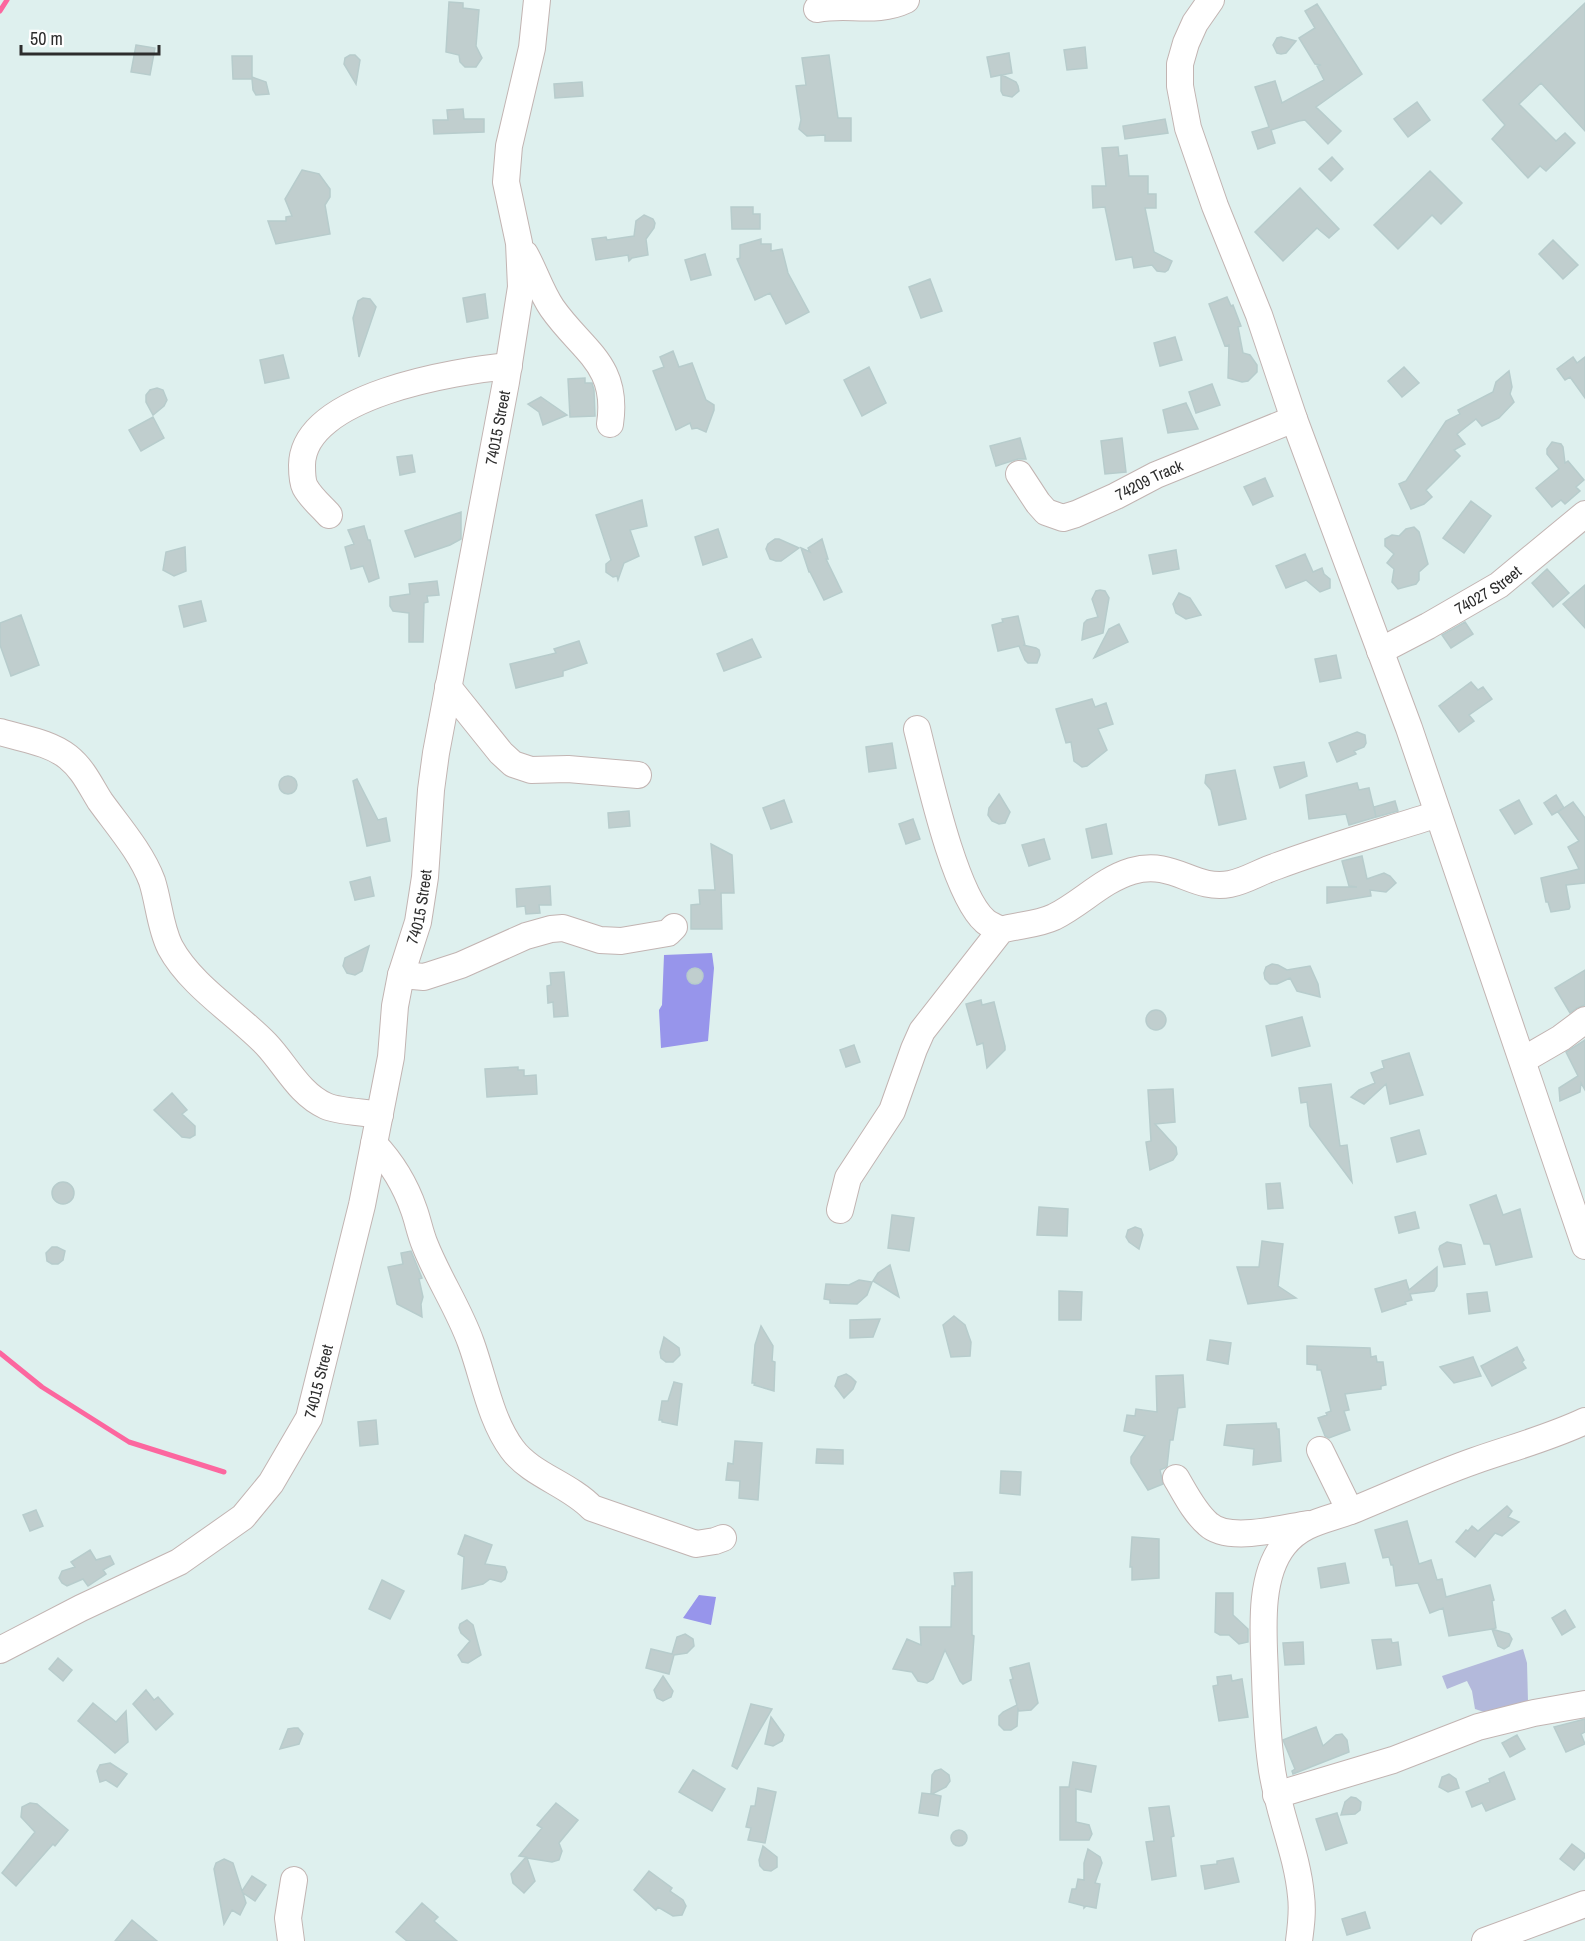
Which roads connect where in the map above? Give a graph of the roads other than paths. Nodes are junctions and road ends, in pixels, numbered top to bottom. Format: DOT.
graph roads {
  1 [pos="537,0"];
  2 [pos="906,0"];
  3 [pos="1210,0"];
  4 [pos="817,9"];
  5 [pos="519,243"];
  6 [pos="508,366"];
  7 [pos="1294,419"];
  8 [pos="610,424"];
  9 [pos="1019,474"];
  10 [pos="1585,514"];
  11 [pos="329,515"];
  12 [pos="1380,651"];
  13 [pos="448,687"];
  14 [pos="917,729"];
  15 [pos="0,732"];
  16 [pos="638,775"];
  17 [pos="1438,814"];
  18 [pos="674,927"];
  19 [pos="1001,930"];
  20 [pos="401,975"];
  21 [pos="1585,1020"];
  22 [pos="1522,1060"];
  23 [pos="380,1115"];
  24 [pos="374,1144"];
  25 [pos="840,1209"];
  26 [pos="1585,1246"];
  27 [pos="1585,1421"];
  28 [pos="1320,1450"];
  29 [pos="1176,1478"];
  30 [pos="1350,1511"];
  31 [pos="1308,1524"];
  32 [pos="723,1538"];
  33 [pos="0,1650"];
  34 [pos="1585,1704"];
  35 [pos="1276,1795"];
  36 [pos="294,1880"];
  37 [pos="1585,1904"];
  38 [pos="291,1941"];
  39 [pos="1299,1941"];
  40 [pos="1485,1941"];
  1 -- 5 [label="street, 74015 Street"];
  2 -- 4 [label="street"];
  3 -- 7 [label="street"];
  5 -- 6 [label="street, 74015 Street"];
  5 -- 8 [label="street"];
  6 -- 11 [label="street"];
  6 -- 13 [label="street, 74015 Street"];
  7 -- 9 [label="street, 74209 Track"];
  7 -- 12 [label="street"];
  10 -- 12 [label="street, 74027 Street"];
  12 -- 17 [label="street"];
  13 -- 16 [label="street"];
  13 -- 20 [label="street, 74015 Street"];
  14 -- 19 [label="street"];
  15 -- 23 [label="street"];
  17 -- 19 [label="street"];
  17 -- 22 [label="street"];
  18 -- 20 [label="street"];
  19 -- 25 [label="street"];
  20 -- 23 [label="street, 74015 Street"];
  21 -- 22 [label="street"];
  22 -- 26 [label="street"];
  23 -- 24 [label="street, 74015 Street"];
  24 -- 32 [label="street"];
  24 -- 33 [label="street, 74015 Street"];
  27 -- 30 [label="street"];
  28 -- 30 [label="street"];
  29 -- 31 [label="street"];
  30 -- 31 [label="street"];
  31 -- 35 [label="street"];
  34 -- 35 [label="street"];
  35 -- 39 [label="street"];
  36 -- 38 [label="street"];
  37 -- 40 [label="street"];
}
